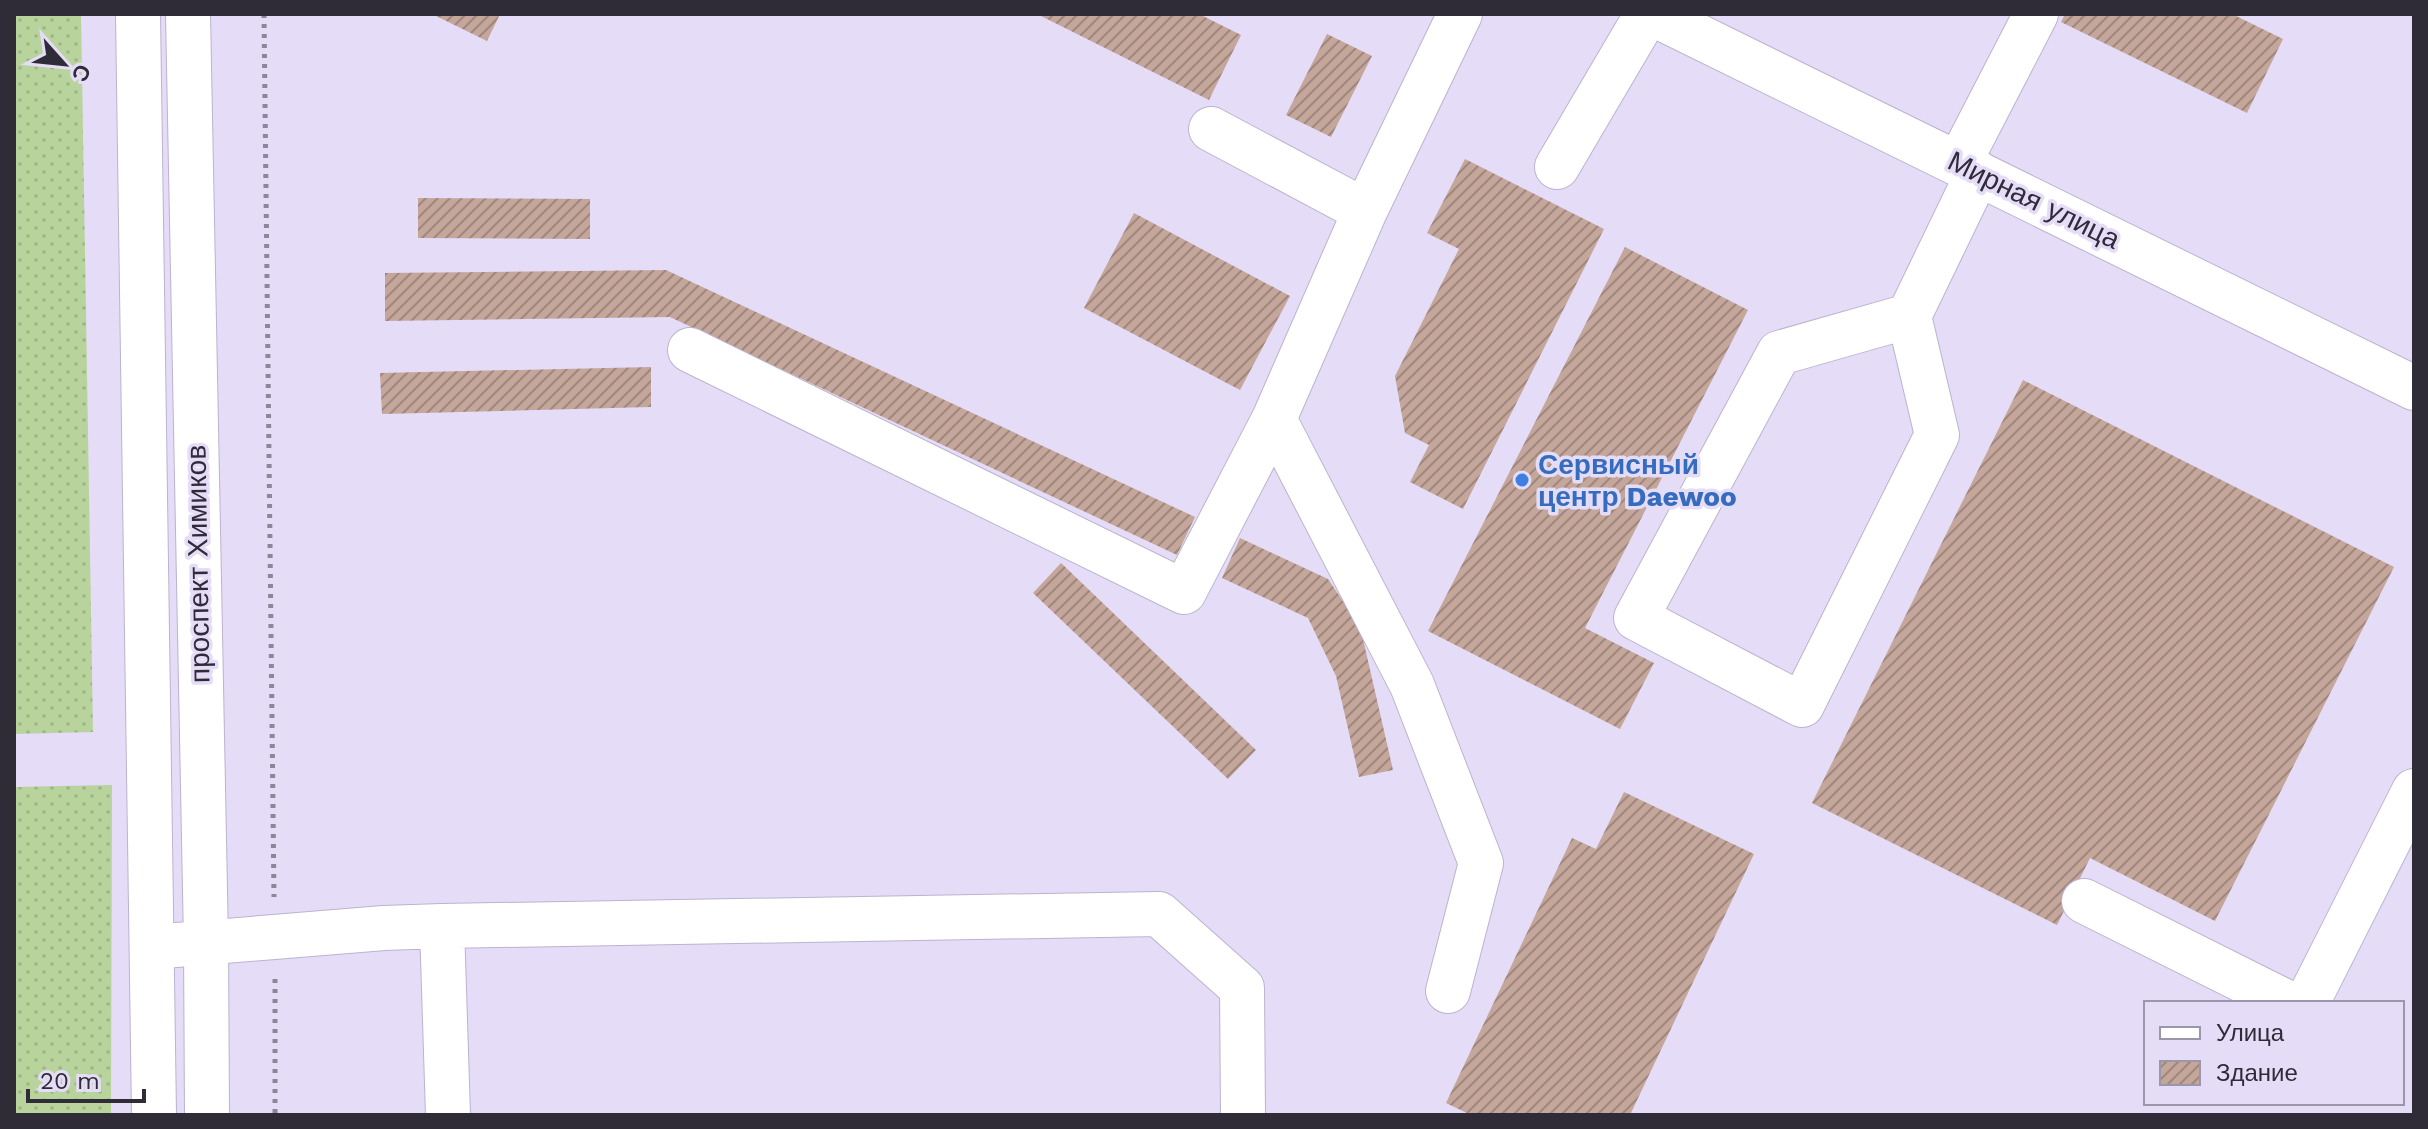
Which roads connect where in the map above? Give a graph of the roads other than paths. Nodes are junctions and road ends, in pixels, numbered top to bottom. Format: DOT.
graph roads {
  1 [pos="138,14"];
  2 [pos="188,14"];
  3 [pos="1460,14"];
  4 [pos="1650,14"];
  5 [pos="2036,14"];
  6 [pos="1211,129"];
  7 [pos="1557,167"];
  8 [pos="1968,168"];
  9 [pos="1365,211"];
  10 [pos="1909,316"];
  11 [pos="690,350"];
  12 [pos="2414,388"];
  13 [pos="1274,419"];
  14 [pos="2414,791"];
  15 [pos="2084,901"];
  16 [pos="442,926"];
  17 [pos="206,942"];
  18 [pos="152,947"];
  19 [pos="1448,991"];
  20 [pos="2284,1001"];
  21 [pos="2308,1001"];
  22 [pos="154,1115"];
  23 [pos="207,1115"];
  24 [pos="448,1115"];
  25 [pos="1243,1115"];
  1 -- 18 [label="main road, проспект Химиков"];
  2 -- 17 [label="main road, проспект Химиков"];
  3 -- 9 [label="main road"];
  4 -- 7 [label="main road"];
  4 -- 8 [label="main road, Мирная улица"];
  5 -- 8 [label="main road"];
  6 -- 9 [label="main road"];
  8 -- 10 [label="main road"];
  8 -- 12 [label="main road, Мирная улица"];
  9 -- 13 [label="main road"];
  10 -- 10 [label="main road"];
  11 -- 13 [label="main road"];
  13 -- 19 [label="main road"];
  14 -- 21 [label="main road"];
  15 -- 20 [label="main road"];
  16 -- 17 [label="main road"];
  16 -- 24 [label="main road"];
  16 -- 25 [label="main road"];
  17 -- 18 [label="main road"];
  17 -- 23 [label="main road, проспект Химиков"];
  18 -- 22 [label="main road, проспект Химиков"];
}
